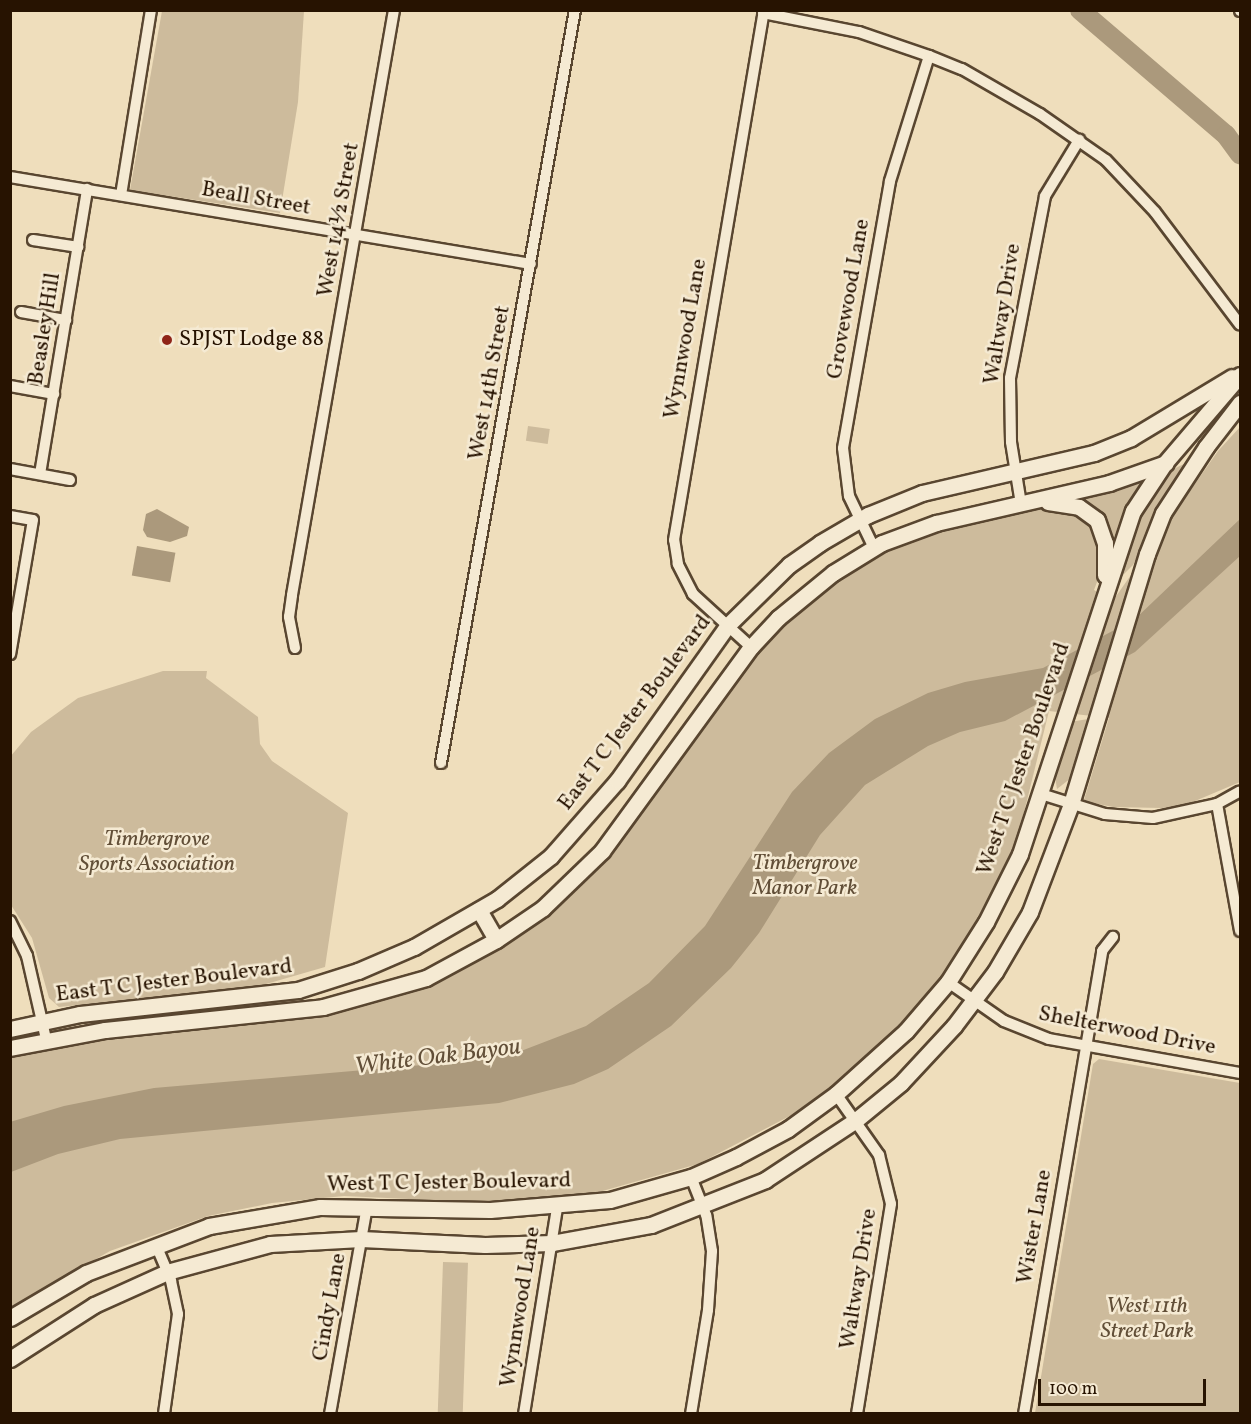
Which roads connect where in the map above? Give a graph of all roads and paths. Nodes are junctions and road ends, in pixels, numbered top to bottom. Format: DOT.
graph roads {
  1 [pos="151,10"];
  2 [pos="394,10"];
  3 [pos="575,10"];
  4 [pos="763,12"];
  5 [pos="929,56"];
  6 [pos="1079,140"];
  7 [pos="10,177"];
  8 [pos="87,189"];
  9 [pos="121,195"];
  10 [pos="356,236"];
  11 [pos="33,240"];
  12 [pos="78,247"];
  13 [pos="531,264"];
  14 [pos="21,312"];
  15 [pos="66,320"];
  16 [pos="1240,325"];
  17 [pos="1240,373"];
  18 [pos="10,386"];
  19 [pos="54,394"];
  20 [pos="1240,402"];
  21 [pos="1226,419"];
  22 [pos="1164,464"];
  23 [pos="10,469"];
  24 [pos="1016,473"];
  25 [pos="40,474"];
  26 [pos="70,480"];
  27 [pos="1021,504"];
  28 [pos="10,516"];
  29 [pos="860,520"];
  30 [pos="874,548"];
  31 [pos="1103,593"];
  32 [pos="727,626"];
  33 [pos="751,647"];
  34 [pos="294,648"];
  35 [pos="10,654"];
  36 [pos="441,763"];
  37 [pos="1240,791"];
  38 [pos="1041,794"];
  39 [pos="1071,804"];
  40 [pos="1217,804"];
  41 [pos="479,910"];
  42 [pos="10,921"];
  43 [pos="1240,931"];
  44 [pos="1113,937"];
  45 [pos="496,940"];
  46 [pos="948,982"];
  47 [pos="975,1001"];
  48 [pos="42,1020"];
  49 [pos="10,1029"];
  50 [pos="46,1039"];
  51 [pos="1085,1046"];
  52 [pos="10,1048"];
  53 [pos="1240,1073"];
  54 [pos="836,1094"];
  55 [pos="856,1120"];
  56 [pos="691,1177"];
  57 [pos="367,1207"];
  58 [pos="557,1207"];
  59 [pos="703,1207"];
  60 [pos="362,1239"];
  61 [pos="552,1243"];
  62 [pos="156,1245"];
  63 [pos="167,1272"];
  64 [pos="10,1318"];
  65 [pos="10,1359"];
  66 [pos="164,1413"];
  67 [pos="330,1413"];
  68 [pos="524,1413"];
  69 [pos="691,1413"];
  70 [pos="857,1413"];
  71 [pos="1024,1413"];
  1 -- 9 [label="street"];
  2 -- 10 [label="street, West 14½ Street"];
  3 -- 13 [label="street, West 14th Street"];
  4 -- 5 [label="street"];
  4 -- 32 [label="street, Wynnwood Lane"];
  5 -- 6 [label="street"];
  5 -- 29 [label="street, Grovewood Lane"];
  6 -- 16 [label="street"];
  6 -- 24 [label="street, Waltway Drive"];
  7 -- 8 [label="street, Beall Street"];
  8 -- 9 [label="street, Beall Street"];
  8 -- 12 [label="street, Beasley Hill"];
  9 -- 10 [label="street, Beall Street"];
  10 -- 13 [label="street, Beall Street"];
  10 -- 34 [label="street, West 14½ Street"];
  11 -- 12 [label="street"];
  12 -- 15 [label="street, Beasley Hill"];
  13 -- 36 [label="street, West 14th Street"];
  14 -- 15 [label="street"];
  15 -- 19 [label="street, Beasley Hill"];
  17 -- 22 [label="main road, West T C Jester Boulevard"];
  17 -- 24 [label="main road, East T C Jester Boulevard"];
  18 -- 19 [label="street"];
  19 -- 25 [label="street, Beasley Hill"];
  20 -- 21 [label="main road"];
  21 -- 22 [label="main road, East T C Jester Boulevard"];
  21 -- 39 [label="main road"];
  22 -- 27 [label="main road, East T C Jester Boulevard"];
  22 -- 31 [label="main road, West T C Jester Boulevard"];
  23 -- 25 [label="street"];
  24 -- 27 [label="street, Waltway Drive"];
  24 -- 29 [label="main road, East T C Jester Boulevard"];
  25 -- 26 [label="street"];
  27 -- 30 [label="main road, East T C Jester Boulevard"];
  27 -- 31 [label="main road"];
  28 -- 35 [label="street"];
  29 -- 30 [label="street, Grovewood Lane"];
  29 -- 32 [label="main road, East T C Jester Boulevard"];
  30 -- 33 [label="main road, East T C Jester Boulevard"];
  31 -- 38 [label="main road, West T C Jester Boulevard"];
  32 -- 33 [label="street, Wynnwood Lane"];
  32 -- 41 [label="main road, East T C Jester Boulevard"];
  33 -- 45 [label="main road, East T C Jester Boulevard"];
  37 -- 40 [label="street"];
  38 -- 39 [label="street"];
  38 -- 46 [label="main road, West T C Jester Boulevard"];
  39 -- 40 [label="street"];
  39 -- 47 [label="main road"];
  40 -- 43 [label="street"];
  41 -- 45 [label="main road"];
  41 -- 48 [label="main road, East T C Jester Boulevard"];
  42 -- 48 [label="street"];
  44 -- 51 [label="street, Wister Lane"];
  45 -- 50 [label="main road, East T C Jester Boulevard"];
  46 -- 47 [label="street, Shelterwood Drive"];
  46 -- 54 [label="main road, West T C Jester Boulevard"];
  47 -- 51 [label="street, Shelterwood Drive"];
  47 -- 55 [label="main road"];
  48 -- 49 [label="main road, East T C Jester Boulevard"];
  48 -- 50 [label="street"];
  50 -- 52 [label="main road, East T C Jester Boulevard"];
  51 -- 53 [label="street, Shelterwood Drive"];
  51 -- 71 [label="street, Wister Lane"];
  54 -- 55 [label="street, Waltway Drive"];
  54 -- 56 [label="main road, West T C Jester Boulevard"];
  55 -- 59 [label="main road"];
  55 -- 70 [label="street, Waltway Drive"];
  56 -- 58 [label="main road, West T C Jester Boulevard"];
  56 -- 59 [label="street"];
  57 -- 58 [label="main road, West T C Jester Boulevard"];
  57 -- 60 [label="street, Cindy Lane"];
  57 -- 62 [label="main road, West T C Jester Boulevard"];
  58 -- 61 [label="street, Wynnwood Lane"];
  59 -- 61 [label="main road"];
  59 -- 69 [label="street"];
  60 -- 61 [label="main road"];
  60 -- 63 [label="main road"];
  60 -- 67 [label="street, Cindy Lane"];
  61 -- 68 [label="street, Wynnwood Lane"];
  62 -- 63 [label="street"];
  62 -- 64 [label="main road, West T C Jester Boulevard"];
  63 -- 65 [label="main road"];
  63 -- 66 [label="street"];
}
